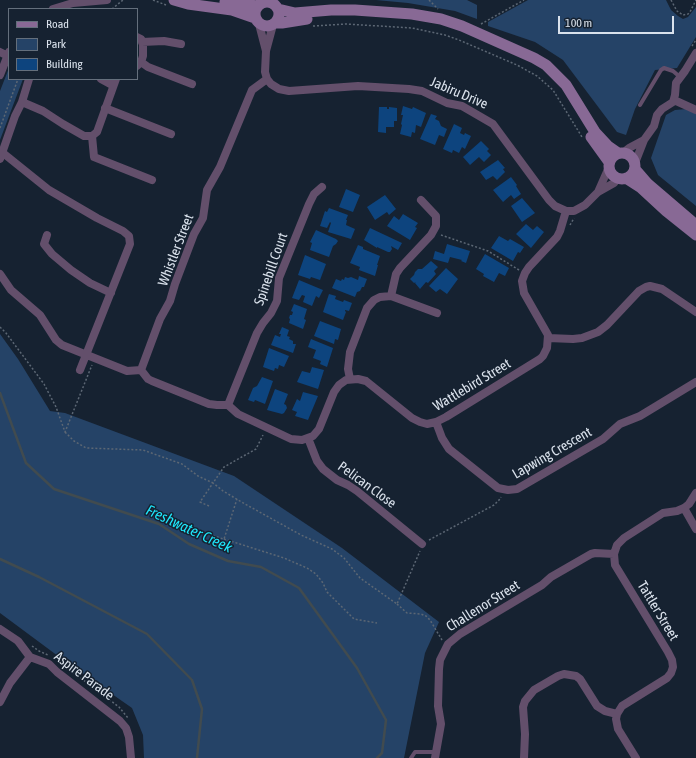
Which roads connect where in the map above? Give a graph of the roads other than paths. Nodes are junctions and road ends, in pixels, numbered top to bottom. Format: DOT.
graph roads {
  1 [pos="107,0"];
  2 [pos="174,0"];
  3 [pos="212,0"];
  4 [pos="258,6"];
  5 [pos="56,8"];
  6 [pos="278,9"];
  7 [pos="258,21"];
  8 [pos="275,24"];
  9 [pos="140,40"];
  10 [pos="181,44"];
  11 [pos="266,51"];
  12 [pos="693,51"];
  13 [pos="6,53"];
  14 [pos="139,64"];
  15 [pos="0,75"];
  16 [pos="680,77"];
  17 [pos="267,79"];
  18 [pos="29,80"];
  19 [pos="114,82"];
  20 [pos="192,84"];
  21 [pos="674,100"];
  22 [pos="22,102"];
  23 [pos="640,105"];
  24 [pos="105,108"];
  25 [pos="696,110"];
  26 [pos="171,134"];
  27 [pos="92,136"];
  28 [pos="644,140"];
  29 [pos="621,153"];
  30 [pos="1,156"];
  31 [pos="609,165"];
  32 [pos="635,166"];
  33 [pos="622,178"];
  34 [pos="152,180"];
  35 [pos="322,187"];
  36 [pos="598,192"];
  37 [pos="421,200"];
  38 [pos="566,211"];
  39 [pos="696,225"];
  40 [pos="47,235"];
  41 [pos="696,235"];
  42 [pos="0,274"];
  43 [pos="110,293"];
  44 [pos="392,296"];
  45 [pos="696,312"];
  46 [pos="437,313"];
  47 [pos="548,338"];
  48 [pos="86,355"];
  49 [pos="80,370"];
  50 [pos="141,370"];
  51 [pos="350,379"];
  52 [pos="696,382"];
  53 [pos="228,405"];
  54 [pos="436,422"];
  55 [pos="308,438"];
  56 [pos="696,493"];
  57 [pos="684,508"];
  58 [pos="696,529"];
  59 [pos="422,544"];
  60 [pos="614,554"];
  61 [pos="0,629"];
  62 [pos="30,657"];
  63 [pos="0,702"];
  64 [pos="617,714"];
  65 [pos="436,755"];
  66 [pos="131,758"];
  67 [pos="411,758"];
  68 [pos="524,758"];
  69 [pos="636,758"];
  1 -- 5 [label="street"];
  2 -- 7 [label="main road"];
  3 -- 4 [label="main road"];
  4 -- 6 [label="main road"];
  4 -- 7 [label="main road"];
  6 -- 8 [label="main road"];
  6 -- 29 [label="main road"];
  7 -- 8 [label="main road"];
  7 -- 11 [label="street"];
  8 -- 11 [label="street"];
  8 -- 31 [label="main road"];
  9 -- 10 [label="street"];
  9 -- 14 [label="street"];
  11 -- 17 [label="street"];
  12 -- 16 [label="street"];
  13 -- 15 [label="street"];
  14 -- 20 [label="street"];
  16 -- 21 [label="street"];
  16 -- 23 [label="lane"];
  17 -- 38 [label="street, Jabiru Drive"];
  17 -- 50 [label="street, Whistler Street"];
  18 -- 22 [label="street"];
  19 -- 24 [label="street"];
  21 -- 25 [label="street"];
  21 -- 28 [label="street"];
  22 -- 27 [label="street"];
  22 -- 30 [label="street"];
  24 -- 26 [label="street"];
  24 -- 27 [label="street"];
  27 -- 34 [label="street"];
  28 -- 29 [label="street"];
  28 -- 32 [label="street"];
  29 -- 31 [label="main road"];
  29 -- 32 [label="main road"];
  30 -- 43 [label="street"];
  31 -- 33 [label="main road"];
  31 -- 36 [label="street"];
  32 -- 33 [label="main road"];
  32 -- 39 [label="main road"];
  33 -- 36 [label="street"];
  33 -- 41 [label="main road"];
  35 -- 53 [label="street, Spinebill Court"];
  36 -- 38 [label="street"];
  37 -- 44 [label="street"];
  38 -- 47 [label="street"];
  40 -- 43 [label="street"];
  42 -- 48 [label="street"];
  43 -- 48 [label="street"];
  44 -- 46 [label="street"];
  44 -- 51 [label="street"];
  45 -- 47 [label="street"];
  47 -- 54 [label="street, Wattlebird Street"];
  48 -- 49 [label="street"];
  48 -- 50 [label="street"];
  50 -- 53 [label="street"];
  51 -- 54 [label="street, Wattlebird Street"];
  51 -- 55 [label="street"];
  52 -- 54 [label="street, Lapwing Crescent"];
  53 -- 55 [label="street"];
  55 -- 59 [label="street, Pelican Close"];
  56 -- 57 [label="street"];
  57 -- 58 [label="street"];
  57 -- 60 [label="street"];
  60 -- 64 [label="street, Tattler Street"];
  60 -- 65 [label="street, Challenor Street"];
  61 -- 62 [label="street"];
  62 -- 63 [label="street"];
  62 -- 66 [label="street, Aspire Parade"];
  64 -- 68 [label="street"];
  64 -- 69 [label="street"];
  65 -- 67 [label="lane"];
}
